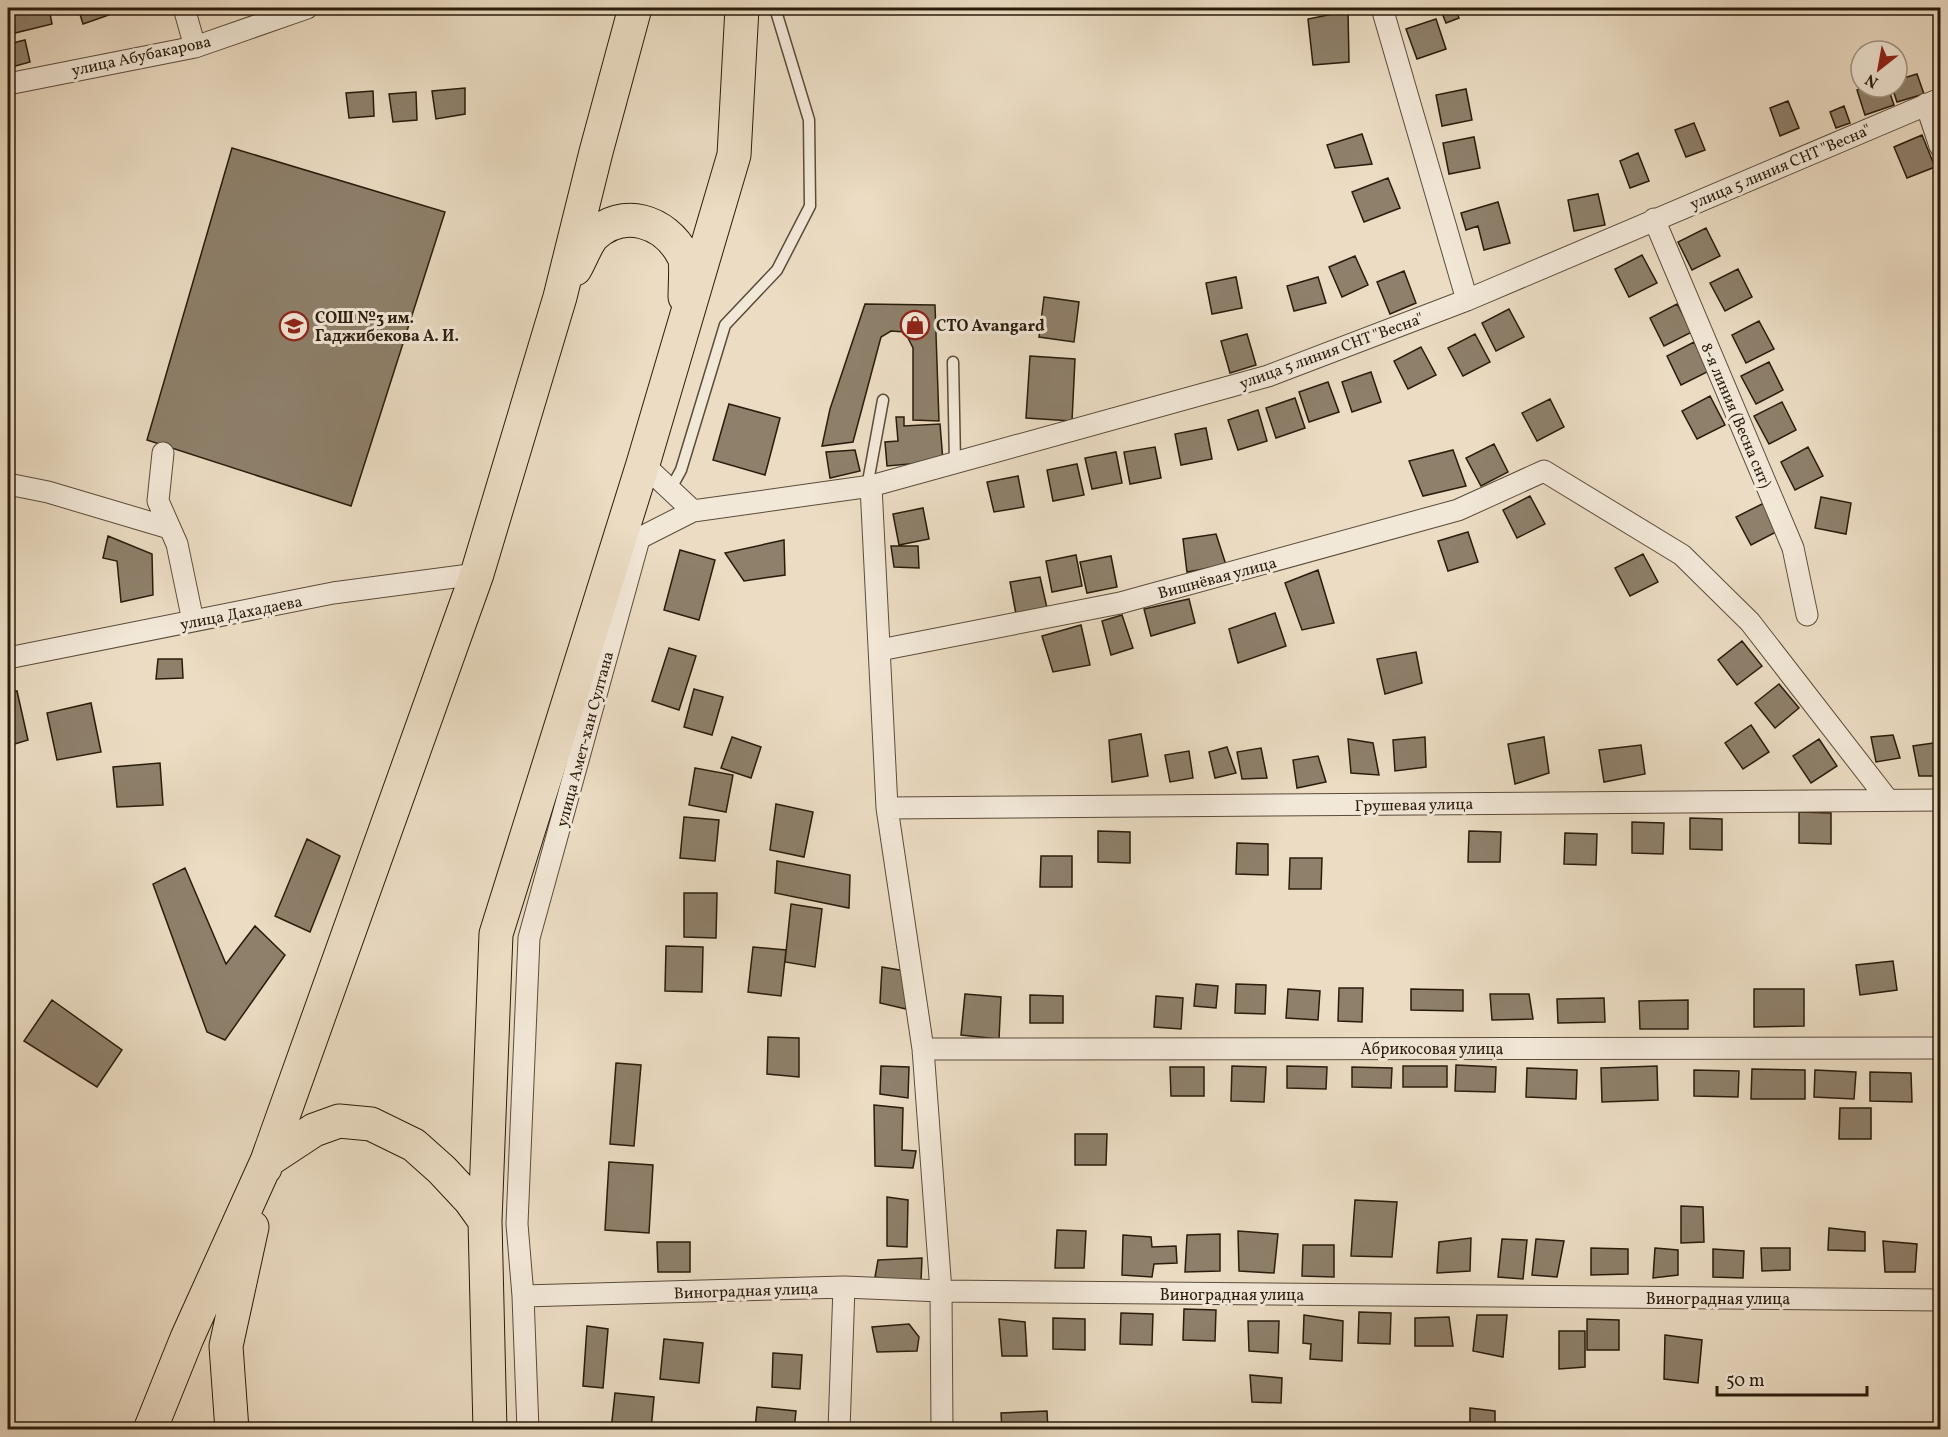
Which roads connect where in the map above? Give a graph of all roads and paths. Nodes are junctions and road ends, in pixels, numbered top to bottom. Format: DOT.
graph roads {
  1 [pos="184,8"];
  2 [pos="307,8"];
  3 [pos="635,8"];
  4 [pos="742,8"];
  5 [pos="775,8"];
  6 [pos="1382,8"];
  7 [pos="195,47"];
  8 [pos="8,84"];
  9 [pos="1933,102"];
  10 [pos="1941,146"];
  11 [pos="1654,219"];
  12 [pos="560,297"];
  13 [pos="1467,300"];
  14 [pos="685,323"];
  15 [pos="953,362"];
  16 [pos="883,400"];
  17 [pos="163,453"];
  18 [pos="955,463"];
  19 [pos="643,464"];
  20 [pos="8,484"];
  21 [pos="869,486"];
  22 [pos="670,490"];
  23 [pos="693,511"];
  24 [pos="169,528"];
  25 [pos="627,545"];
  26 [pos="477,574"];
  27 [pos="1807,615"];
  28 [pos="193,621"];
  29 [pos="880,650"];
  30 [pos="8,658"];
  31 [pos="1888,800"];
  32 [pos="1941,800"];
  33 [pos="887,808"];
  34 [pos="1941,1048"];
  35 [pos="923,1049"];
  36 [pos="267,1161"];
  37 [pos="485,1221"];
  38 [pos="844,1287"];
  39 [pos="941,1291"];
  40 [pos="523,1296"];
  41 [pos="1941,1300"];
  42 [pos="150,1430"];
  43 [pos="232,1430"];
  44 [pos="490,1430"];
  45 [pos="528,1430"];
  46 [pos="838,1430"];
  47 [pos="942,1430"];
  1 -- 7 [label="street"];
  2 -- 7 [label="street, улица Абубакарова"];
  3 -- 12 [label="main road"];
  4 -- 14 [label="main road"];
  5 -- 22 [label="lane"];
  6 -- 13 [label="street"];
  7 -- 8 [label="street, улица Абубакарова"];
  9 -- 10 [label="street"];
  9 -- 11 [label="street, улица 5 линия СНТ \"Весна\""];
  11 -- 13 [label="street, улица 5 линия СНТ \"Весна\""];
  11 -- 27 [label="street, 8-я линия (Весна снт)"];
  12 -- 14 [label="main road"];
  12 -- 26 [label="main road"];
  13 -- 18 [label="street, улица 5 линия СНТ \"Весна\""];
  14 -- 19 [label="main road"];
  15 -- 18 [label="lane"];
  16 -- 21 [label="lane"];
  17 -- 24 [label="street"];
  18 -- 21 [label="street, улица 5 линия СНТ \"Весна\""];
  19 -- 22 [label="street"];
  19 -- 25 [label="main road"];
  20 -- 24 [label="street"];
  21 -- 23 [label="street, улица 5 линия СНТ \"Весна\""];
  21 -- 29 [label="street"];
  22 -- 23 [label="street"];
  23 -- 25 [label="street, улица 5 линия СНТ \"Весна\""];
  24 -- 28 [label="street"];
  25 -- 37 [label="main road"];
  25 -- 40 [label="street, улица Амет-хан Султана"];
  26 -- 28 [label="street, улица Дахадаева"];
  26 -- 36 [label="main road"];
  28 -- 30 [label="street, улица Дахадаева"];
  29 -- 31 [label="street, Вишнёвая улица"];
  29 -- 33 [label="street"];
  31 -- 32 [label="street, Грушевая улица"];
  31 -- 33 [label="street, Грушевая улица"];
  33 -- 35 [label="street"];
  34 -- 35 [label="street, Абрикосовая улица"];
  35 -- 39 [label="street"];
  36 -- 37 [label="main road"];
  36 -- 42 [label="main road"];
  36 -- 43 [label="main road"];
  37 -- 44 [label="main road"];
  38 -- 39 [label="street, Виноградная улица"];
  38 -- 40 [label="street, Виноградная улица"];
  38 -- 46 [label="street"];
  39 -- 41 [label="street, Виноградная улица"];
  39 -- 47 [label="street"];
  40 -- 45 [label="street, улица Амет-хан Султана"];
}
